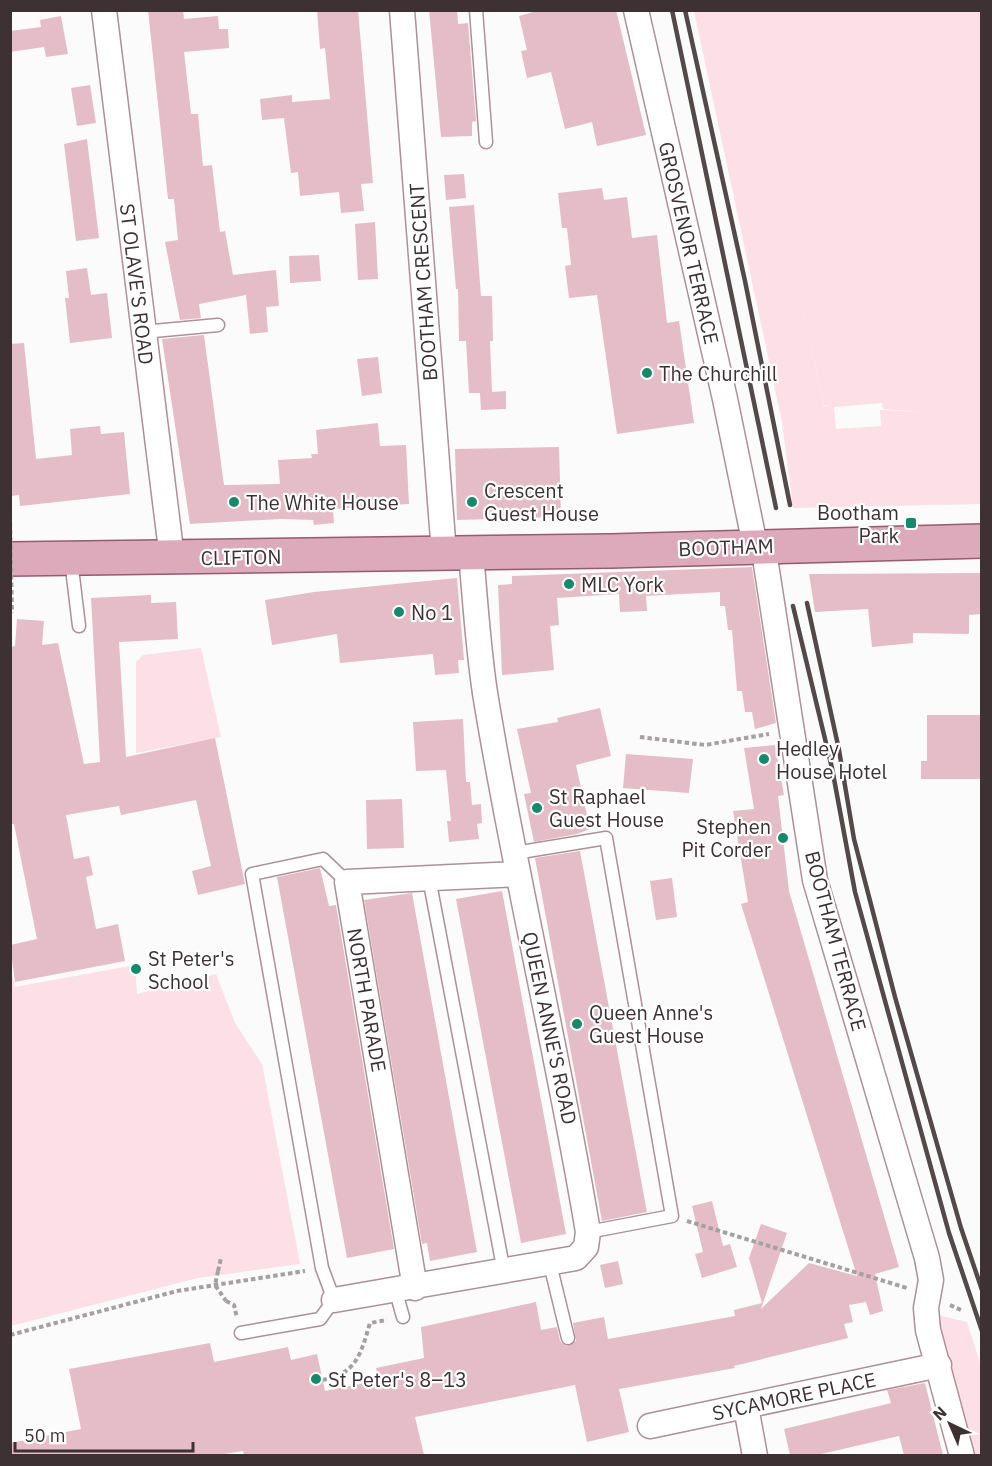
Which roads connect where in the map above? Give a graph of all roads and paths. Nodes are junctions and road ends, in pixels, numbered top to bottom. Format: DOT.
graph roads {
  1 [pos="104,10"];
  2 [pos="402,10"];
  3 [pos="476,10"];
  4 [pos="636,10"];
  5 [pos="486,142"];
  6 [pos="218,325"];
  7 [pos="143,332"];
  8 [pos="10,515"];
  9 [pos="981,541"];
  10 [pos="759,545"];
  11 [pos="457,553"];
  12 [pos="172,558"];
  13 [pos="10,559"];
  14 [pos="71,559"];
  15 [pos="11,613"];
  16 [pos="79,626"];
  17 [pos="791,730"];
  18 [pos="640,737"];
  19 [pos="516,863"];
  20 [pos="429,878"];
  21 [pos="347,882"];
  22 [pos="672,1216"];
  23 [pos="588,1232"];
  24 [pos="220,1258"];
  25 [pos="550,1264"];
  26 [pos="322,1268"];
  27 [pos="504,1272"];
  28 [pos="406,1290"];
  29 [pos="927,1295"];
  30 [pos="334,1300"];
  31 [pos="226,1301"];
  32 [pos="403,1317"];
  33 [pos="241,1333"];
  34 [pos="10,1335"];
  35 [pos="568,1338"];
  36 [pos="939,1365"];
  37 [pos="322,1380"];
  38 [pos="746,1407"];
  39 [pos="650,1426"];
  40 [pos="755,1455"];
  41 [pos="962,1455"];
  1 -- 7 [label="street, ST OLAVE'S ROAD"];
  2 -- 11 [label="street, BOOTHAM CRESCENT"];
  3 -- 5 [label="lane"];
  4 -- 10 [label="street, GROSVENOR TERRACE"];
  6 -- 7 [label="lane"];
  7 -- 12 [label="street, ST OLAVE'S ROAD"];
  8 -- 15 [label="path, bridge"];
  9 -- 10 [label="main road, BOOTHAM"];
  10 -- 11 [label="main road, BOOTHAM"];
  10 -- 17 [label="street, BOOTHAM TERRACE"];
  11 -- 12 [label="main road, CLIFTON"];
  11 -- 19 [label="street, QUEEN ANNE'S ROAD"];
  12 -- 14 [label="main road, CLIFTON"];
  13 -- 14 [label="main road, CLIFTON"];
  14 -- 16 [label="lane"];
  17 -- 18 [label="path"];
  17 -- 29 [label="street, BOOTHAM TERRACE"];
  19 -- 20 [label="street"];
  19 -- 22 [label="lane"];
  19 -- 23 [label="street, QUEEN ANNE'S ROAD"];
  20 -- 21 [label="street"];
  20 -- 27 [label="lane"];
  21 -- 26 [label="lane"];
  21 -- 28 [label="street, NORTH PARADE"];
  22 -- 23 [label="lane"];
  22 -- 29 [label="path"];
  23 -- 25 [label="street"];
  24 -- 31 [label="path, bridge"];
  25 -- 27 [label="street"];
  25 -- 35 [label="lane"];
  26 -- 30 [label="lane"];
  26 -- 34 [label="path"];
  27 -- 28 [label="street"];
  28 -- 30 [label="street"];
  28 -- 32 [label="lane"];
  29 -- 36 [label="street, BOOTHAM TERRACE"];
  30 -- 33 [label="lane"];
  32 -- 37 [label="path"];
  36 -- 38 [label="street, SYCAMORE PLACE"];
  36 -- 41 [label="street, BOOTHAM TERRACE"];
  38 -- 39 [label="street, SYCAMORE PLACE"];
  38 -- 40 [label="street"];
}
